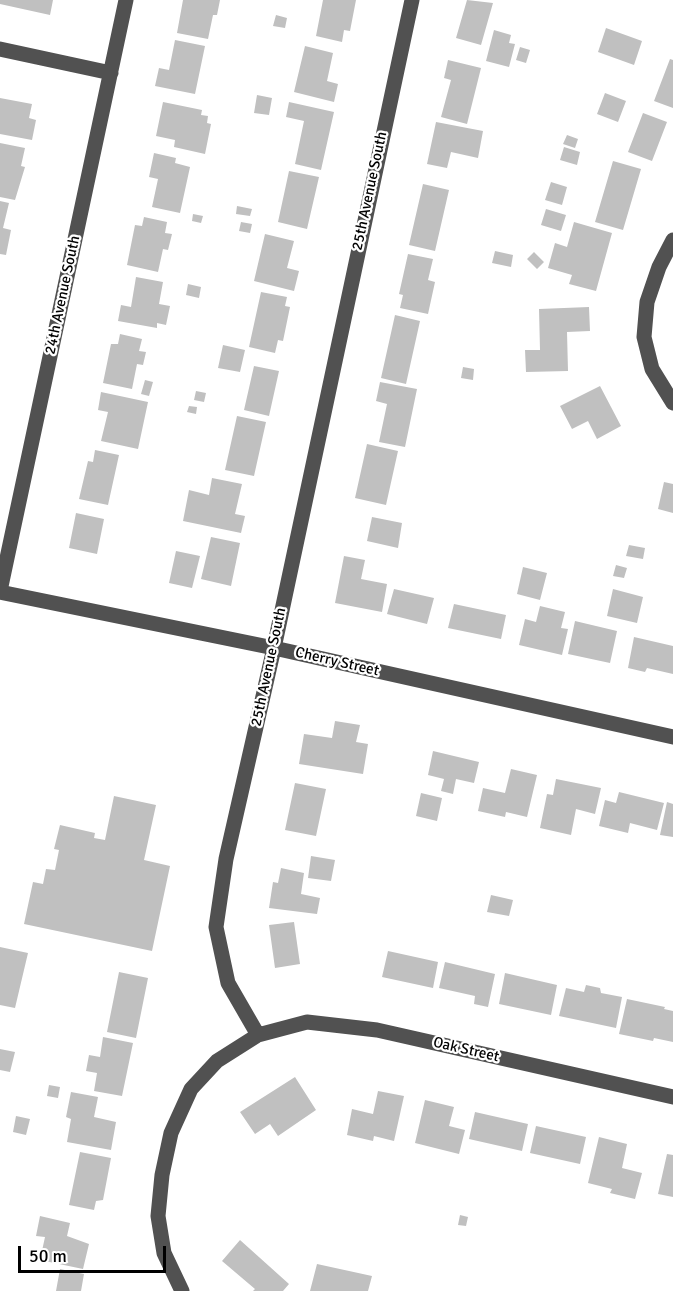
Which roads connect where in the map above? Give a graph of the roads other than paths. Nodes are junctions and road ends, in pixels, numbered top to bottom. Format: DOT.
graph roads {
  1 [pos="126,0"];
  2 [pos="412,0"];
  3 [pos="0,49"];
  4 [pos="111,74"];
  5 [pos="673,240"];
  6 [pos="673,403"];
  7 [pos="0,591"];
  8 [pos="274,648"];
  9 [pos="673,737"];
  10 [pos="258,1035"];
  11 [pos="673,1097"];
  12 [pos="182,1291"];
  1 -- 4 [label="street, 24th Avenue South"];
  2 -- 8 [label="street, 25th Avenue South"];
  3 -- 4 [label="street"];
  4 -- 7 [label="street, 24th Avenue South"];
  5 -- 6 [label="street"];
  7 -- 8 [label="street, Cherry Street"];
  8 -- 9 [label="street, Cherry Street"];
  8 -- 10 [label="street, 25th Avenue South"];
  10 -- 11 [label="street, Oak Street"];
  10 -- 12 [label="street"];
}
